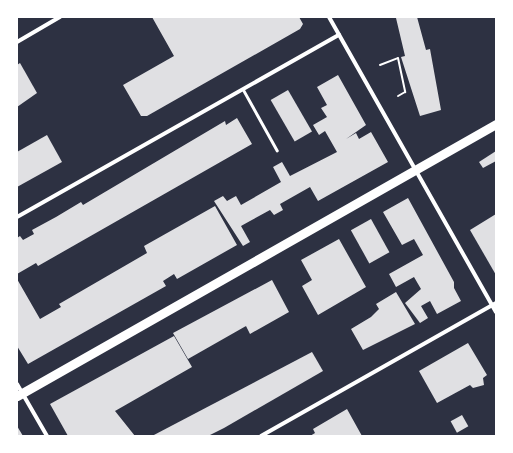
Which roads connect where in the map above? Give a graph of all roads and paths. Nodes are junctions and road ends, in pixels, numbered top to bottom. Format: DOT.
graph roads {
  1 [pos="60,17"];
  2 [pos="329,17"];
  3 [pos="339,34"];
  4 [pos="17,42"];
  5 [pos="380,65"];
  6 [pos="243,89"];
  7 [pos="398,96"];
  8 [pos="496,124"];
  9 [pos="277,150"];
  10 [pos="415,170"];
  11 [pos="17,217"];
  12 [pos="494,304"];
  13 [pos="496,312"];
  14 [pos="17,384"];
  15 [pos="20,395"];
  16 [pos="47,436"];
  17 [pos="261,436"];
  1 -- 4 [label="street"];
  2 -- 3 [label="street"];
  3 -- 6 [label="street"];
  3 -- 10 [label="street"];
  5 -- 7 [label="path"];
  6 -- 9 [label="lane"];
  6 -- 11 [label="street"];
  8 -- 10 [label="main road"];
  10 -- 12 [label="street"];
  10 -- 15 [label="main road"];
  12 -- 13 [label="street"];
  12 -- 17 [label="street"];
  14 -- 15 [label="street"];
  15 -- 16 [label="street"];
}
